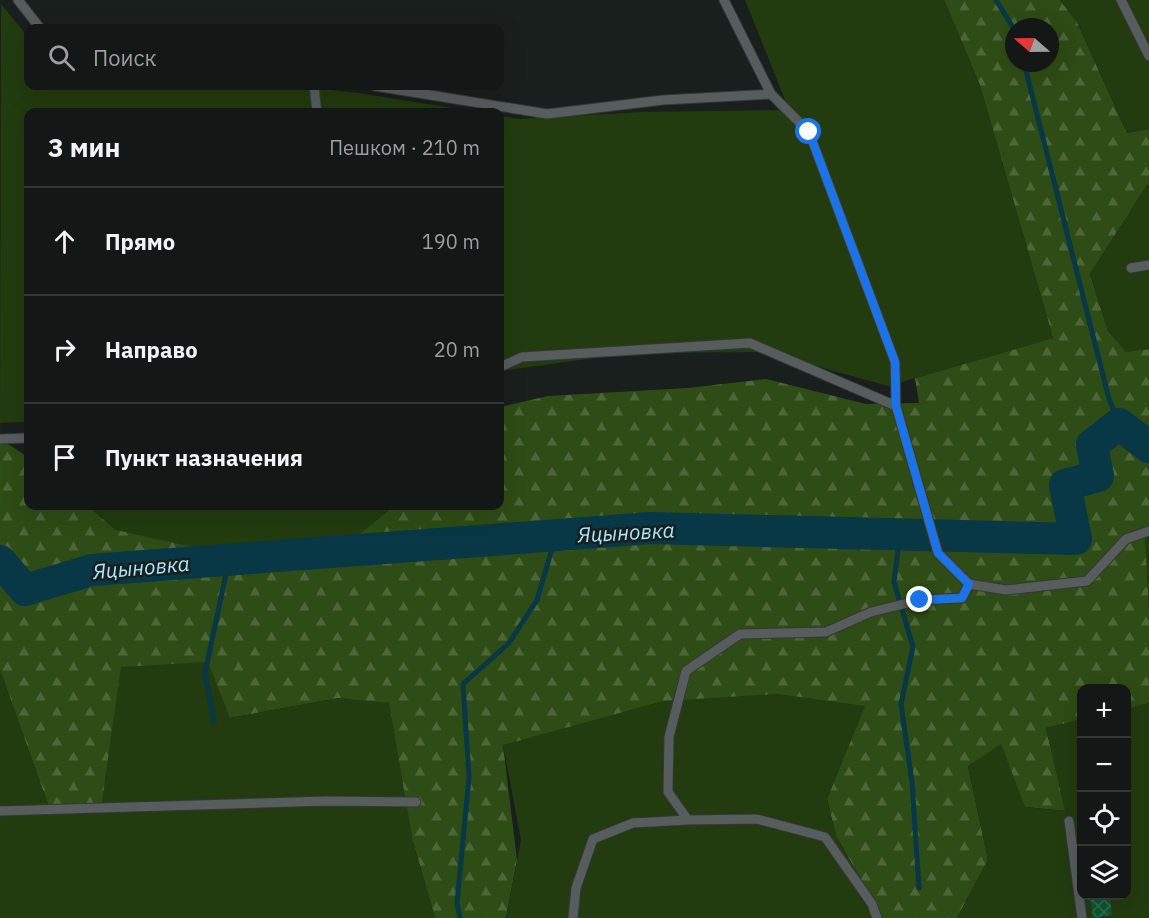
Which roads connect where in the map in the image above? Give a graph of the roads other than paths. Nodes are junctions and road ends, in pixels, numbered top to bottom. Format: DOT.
graph roads {
  1 [pos="18,0"];
  2 [pos="724,0"];
  3 [pos="1120,0"];
  4 [pos="37,24"];
  5 [pos="1149,56"];
  6 [pos="314,90"];
  7 [pos="400,90"];
  8 [pos="771,93"];
  9 [pos="317,108"];
  10 [pos="1149,265"];
  11 [pos="1131,268"];
  12 [pos="504,366"];
  13 [pos="896,406"];
  14 [pos="24,438"];
  15 [pos="0,439"];
  16 [pos="1149,531"];
  17 [pos="969,584"];
  18 [pos="416,802"];
  19 [pos="0,812"];
  20 [pos="688,820"];
  21 [pos="1069,821"];
  22 [pos="573,918"];
  23 [pos="877,918"];
  24 [pos="1082,918"];
  1 -- 4 [label="lane"];
  2 -- 8 [label="lane"];
  3 -- 5 [label="lane"];
  6 -- 9 [label="lane"];
  7 -- 8 [label="lane"];
  8 -- 13 [label="lane"];
  10 -- 11 [label="lane"];
  12 -- 13 [label="lane"];
  13 -- 17 [label="lane"];
  14 -- 15 [label="lane"];
  16 -- 17 [label="lane"];
  17 -- 20 [label="lane"];
  18 -- 19 [label="lane"];
  20 -- 22 [label="lane"];
  20 -- 23 [label="lane"];
  21 -- 24 [label="lane"];
}
